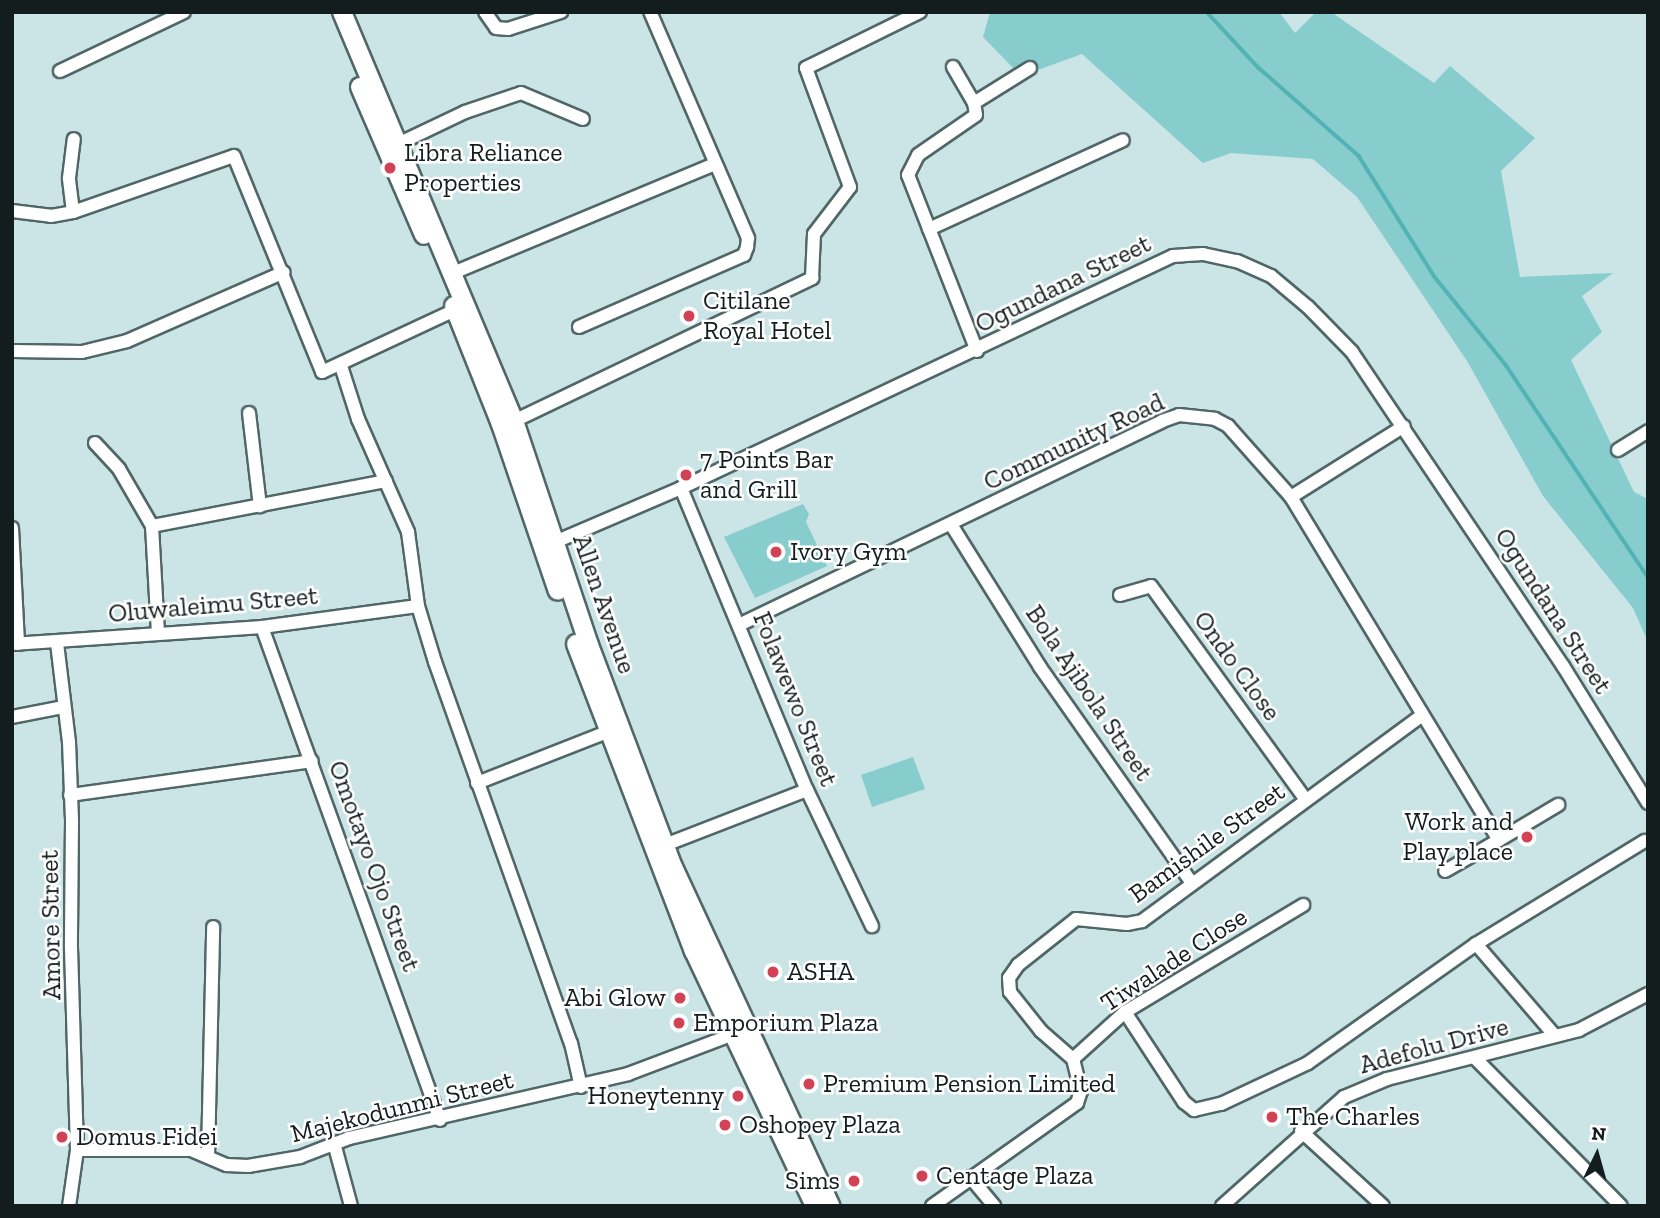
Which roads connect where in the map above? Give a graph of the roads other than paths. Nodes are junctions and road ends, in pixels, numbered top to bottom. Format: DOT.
graph roads {
  1 [pos="184,12"];
  2 [pos="329,12"];
  3 [pos="342,12"];
  4 [pos="485,12"];
  5 [pos="561,12"];
  6 [pos="650,12"];
  7 [pos="920,12"];
  8 [pos="953,67"];
  9 [pos="1030,68"];
  10 [pos="60,71"];
  11 [pos="974,103"];
  12 [pos="583,119"];
  13 [pos="74,139"];
  14 [pos="1123,140"];
  15 [pos="398,144"];
  16 [pos="713,165"];
  17 [pos="12,211"];
  18 [pos="73,212"];
  19 [pos="929,229"];
  20 [pos="284,272"];
  21 [pos="453,273"];
  22 [pos="455,310"];
  23 [pos="579,327"];
  24 [pos="12,351"];
  25 [pos="976,351"];
  26 [pos="341,366"];
  27 [pos="248,413"];
  28 [pos="514,421"];
  29 [pos="1404,426"];
  30 [pos="1648,431"];
  31 [pos="95,443"];
  32 [pos="1618,450"];
  33 [pos="386,481"];
  34 [pos="681,488"];
  35 [pos="1291,497"];
  36 [pos="260,506"];
  37 [pos="152,526"];
  38 [pos="952,526"];
  39 [pos="12,528"];
  40 [pos="555,542"];
  41 [pos="1120,595"];
  42 [pos="418,606"];
  43 [pos="741,624"];
  44 [pos="262,627"];
  45 [pos="158,633"];
  46 [pos="57,643"];
  47 [pos="15,644"];
  48 [pos="63,707"];
  49 [pos="1421,716"];
  50 [pos="12,717"];
  51 [pos="607,732"];
  52 [pos="313,761"];
  53 [pos="477,783"];
  54 [pos="807,790"];
  55 [pos="70,795"];
  56 [pos="1306,800"];
  57 [pos="1648,803"];
  58 [pos="1558,805"];
  59 [pos="1499,840"];
  60 [pos="1645,841"];
  61 [pos="665,845"];
  62 [pos="1445,871"];
  63 [pos="1192,883"];
  64 [pos="1304,905"];
  65 [pos="872,926"];
  66 [pos="213,928"];
  67 [pos="1476,944"];
  68 [pos="1648,994"];
  69 [pos="1125,1012"];
  70 [pos="731,1035"];
  71 [pos="1555,1036"];
  72 [pos="1073,1059"];
  73 [pos="1476,1059"];
  74 [pos="581,1087"];
  75 [pos="440,1121"];
  76 [pos="1301,1131"];
  77 [pos="334,1143"];
  78 [pos="77,1150"];
  79 [pos="208,1156"];
  80 [pos="970,1177"];
  81 [pos="69,1206"];
  82 [pos="351,1206"];
  83 [pos="815,1206"];
  84 [pos="830,1206"];
  85 [pos="932,1206"];
  86 [pos="994,1206"];
  87 [pos="1222,1206"];
  88 [pos="1383,1206"];
  89 [pos="1621,1206"];
  1 -- 10 [label="street"];
  2 -- 22 [label="main road, Allen Avenue"];
  3 -- 15 [label="main road, Allen Avenue"];
  4 -- 5 [label="street"];
  6 -- 16 [label="street"];
  7 -- 28 [label="street"];
  8 -- 11 [label="street"];
  9 -- 11 [label="street"];
  11 -- 19 [label="street"];
  12 -- 15 [label="street"];
  13 -- 18 [label="street"];
  14 -- 19 [label="street"];
  15 -- 21 [label="main road, Allen Avenue"];
  16 -- 21 [label="street"];
  16 -- 23 [label="street"];
  17 -- 18 [label="street"];
  18 -- 20 [label="street"];
  19 -- 25 [label="street"];
  20 -- 24 [label="street"];
  20 -- 26 [label="street"];
  21 -- 28 [label="main road, Allen Avenue"];
  22 -- 26 [label="street"];
  22 -- 51 [label="main road, Allen Avenue"];
  25 -- 29 [label="street, Ogundana Street"];
  25 -- 34 [label="street, Ogundana Street"];
  26 -- 33 [label="street"];
  27 -- 36 [label="street"];
  28 -- 40 [label="main road, Allen Avenue"];
  29 -- 35 [label="street"];
  29 -- 57 [label="street, Ogundana Street"];
  30 -- 32 [label="street"];
  31 -- 37 [label="street"];
  33 -- 36 [label="street"];
  33 -- 42 [label="street"];
  34 -- 40 [label="street, Ogundana Street"];
  34 -- 43 [label="street, Folawewo Street"];
  35 -- 38 [label="street, Community Road"];
  35 -- 49 [label="street, Community Road"];
  36 -- 37 [label="street"];
  37 -- 45 [label="street"];
  38 -- 43 [label="street, Community Road"];
  38 -- 63 [label="street, Bola Ajibola Street"];
  39 -- 47 [label="street"];
  40 -- 61 [label="main road, Allen Avenue"];
  41 -- 56 [label="street, Ondo Close"];
  42 -- 44 [label="street, Oluwaleimu Street"];
  42 -- 53 [label="street"];
  43 -- 54 [label="street, Folawewo Street"];
  44 -- 45 [label="street, Oluwaleimu Street"];
  44 -- 52 [label="street, Omotayo Ojo Street"];
  45 -- 46 [label="street, Oluwaleimu Street"];
  46 -- 47 [label="street, Oluwaleimu Street"];
  46 -- 48 [label="street, Amore Street"];
  48 -- 50 [label="street"];
  48 -- 55 [label="street, Amore Street"];
  49 -- 56 [label="street, Bamishile Street"];
  49 -- 59 [label="street, Community Road"];
  51 -- 53 [label="street"];
  51 -- 70 [label="main road, Allen Avenue"];
  52 -- 55 [label="street"];
  52 -- 75 [label="street, Omotayo Ojo Street"];
  53 -- 74 [label="street"];
  54 -- 61 [label="street"];
  54 -- 65 [label="street, Folawewo Street"];
  55 -- 78 [label="street, Amore Street"];
  56 -- 63 [label="street, Bamishile Street"];
  58 -- 59 [label="street"];
  59 -- 62 [label="street"];
  60 -- 67 [label="street"];
  61 -- 84 [label="main road, Allen Avenue"];
  63 -- 72 [label="street, Bamishile Street"];
  64 -- 69 [label="street, Tiwalade Close"];
  66 -- 79 [label="street"];
  67 -- 69 [label="street"];
  67 -- 71 [label="street"];
  68 -- 71 [label="street, Adefolu Drive"];
  69 -- 72 [label="street, Tiwalade Close"];
  70 -- 74 [label="street, Majekodunmi Street"];
  70 -- 83 [label="main road, Allen Avenue"];
  71 -- 73 [label="street, Adefolu Drive"];
  72 -- 80 [label="street"];
  73 -- 76 [label="street, Adefolu Drive"];
  73 -- 89 [label="street"];
  74 -- 75 [label="street, Majekodunmi Street"];
  75 -- 77 [label="street, Majekodunmi Street"];
  76 -- 87 [label="street, Adefolu Drive"];
  76 -- 88 [label="street"];
  77 -- 79 [label="street, Majekodunmi Street"];
  77 -- 82 [label="street"];
  78 -- 79 [label="street, Majekodunmi Street"];
  78 -- 81 [label="street, Amore Street"];
  80 -- 85 [label="street"];
  80 -- 86 [label="street"];
}
